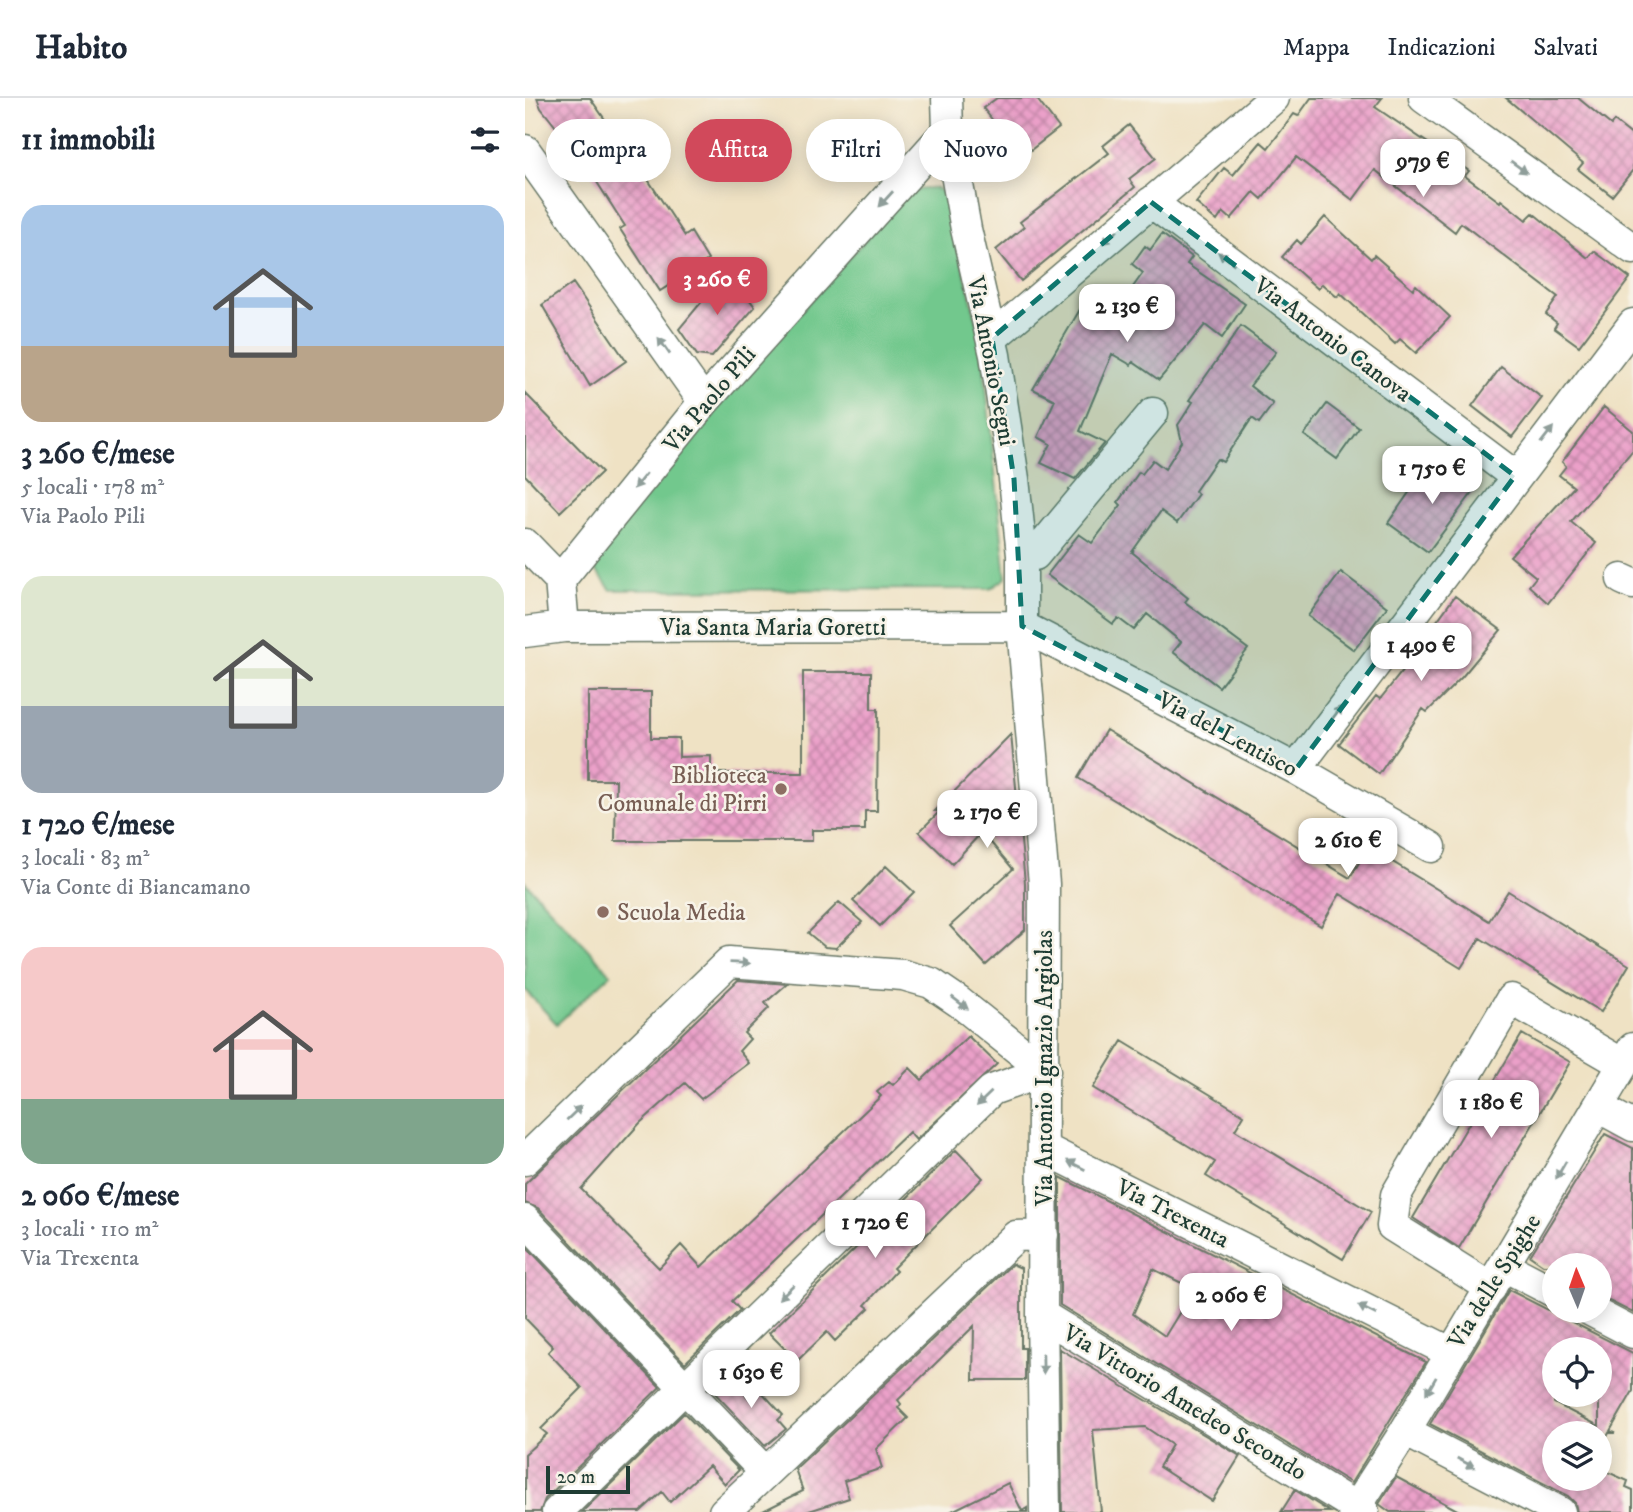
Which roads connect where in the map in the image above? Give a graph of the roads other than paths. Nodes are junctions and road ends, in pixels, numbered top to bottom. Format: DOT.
graph roads {
  1 [pos="947,98"];
  2 [pos="1275,98"];
  3 [pos="1425,98"];
  4 [pos="948,119"];
  5 [pos="525,150"];
  6 [pos="919,162"];
  7 [pos="957,182"];
  8 [pos="1151,202"];
  9 [pos="1633,249"];
  10 [pos="1633,324"];
  11 [pos="992,338"];
  12 [pos="704,402"];
  13 [pos="1153,413"];
  14 [pos="1515,476"];
  15 [pos="525,544"];
  16 [pos="1022,555"];
  17 [pos="560,580"];
  18 [pos="1022,626"];
  19 [pos="563,627"];
  20 [pos="525,632"];
  21 [pos="1296,769"];
  22 [pos="1431,847"];
  23 [pos="1628,1056"];
  24 [pos="1045,1071"];
  25 [pos="1598,1107"];
  26 [pos="1633,1126"];
  27 [pos="1045,1149"];
  28 [pos="525,1160"];
  29 [pos="525,1220"];
  30 [pos="1043,1235"];
  31 [pos="1498,1277"];
  32 [pos="1542,1289"];
  33 [pos="1042,1315"];
  34 [pos="1612,1322"];
  35 [pos="1633,1333"];
  36 [pos="1450,1352"];
  37 [pos="686,1389"];
  38 [pos="1405,1431"];
  39 [pos="764,1471"];
  40 [pos="1357,1510"];
  41 [pos="557,1512"];
  42 [pos="724,1512"];
  43 [pos="1045,1512"];
  44 [pos="1560,1512"];
  1 -- 4 [label="street, Via Antonio Segni"];
  2 -- 8 [label="street"];
  3 -- 9 [label="street, one-way"];
  12 -- 5 [label="street, one-way"];
  6 -- 12 [label="street, Via Paolo Pili, one-way"];
  7 -- 11 [label="street, Via Antonio Segni"];
  8 -- 11 [label="street, one-way"];
  14 -- 8 [label="street, Via Antonio Canova, one-way"];
  14 -- 10 [label="street, one-way"];
  11 -- 16 [label="street, Via Antonio Segni"];
  12 -- 17 [label="street, Via Paolo Pili, one-way"];
  13 -- 16 [label="street"];
  21 -- 14 [label="street, one-way"];
  15 -- 17 [label="street"];
  16 -- 18 [label="street, Via Antonio Segni"];
  17 -- 19 [label="street"];
  18 -- 19 [label="street, Via Santa Maria Goretti"];
  18 -- 21 [label="street, Via del Lentisco"];
  18 -- 24 [label="street, Via Antonio Ignazio Argiolas"];
  19 -- 20 [label="street, Via Santa Maria Goretti"];
  21 -- 22 [label="street, Via del Lentisco"];
  23 -- 25 [label="street, Via delle Spighe"];
  23 -- 31 [label="street"];
  24 -- 27 [label="street, Via Antonio Ignazio Argiolas"];
  28 -- 24 [label="street, one-way"];
  24 -- 37 [label="street, one-way"];
  25 -- 26 [label="street"];
  25 -- 31 [label="street, Via delle Spighe, one-way"];
  27 -- 30 [label="street, Via Antonio Ignazio Argiolas"];
  36 -- 27 [label="street, Via Trexenta, one-way"];
  29 -- 37 [label="street"];
  30 -- 33 [label="street, Via Antonio Ignazio Argiolas"];
  30 -- 39 [label="street"];
  31 -- 32 [label="street"];
  31 -- 36 [label="street, Via delle Spighe"];
  33 -- 40 [label="street, Via Vittorio Amedeo Secondo"];
  33 -- 43 [label="street, Via Antonio Ignazio Argiolas, one-way"];
  34 -- 35 [label="street"];
  36 -- 38 [label="street, Via delle Spighe, one-way"];
  37 -- 39 [label="street"];
  37 -- 41 [label="street"];
  38 -- 40 [label="street, Via delle Spighe"];
  38 -- 44 [label="street, one-way"];
  39 -- 42 [label="street"];
}
